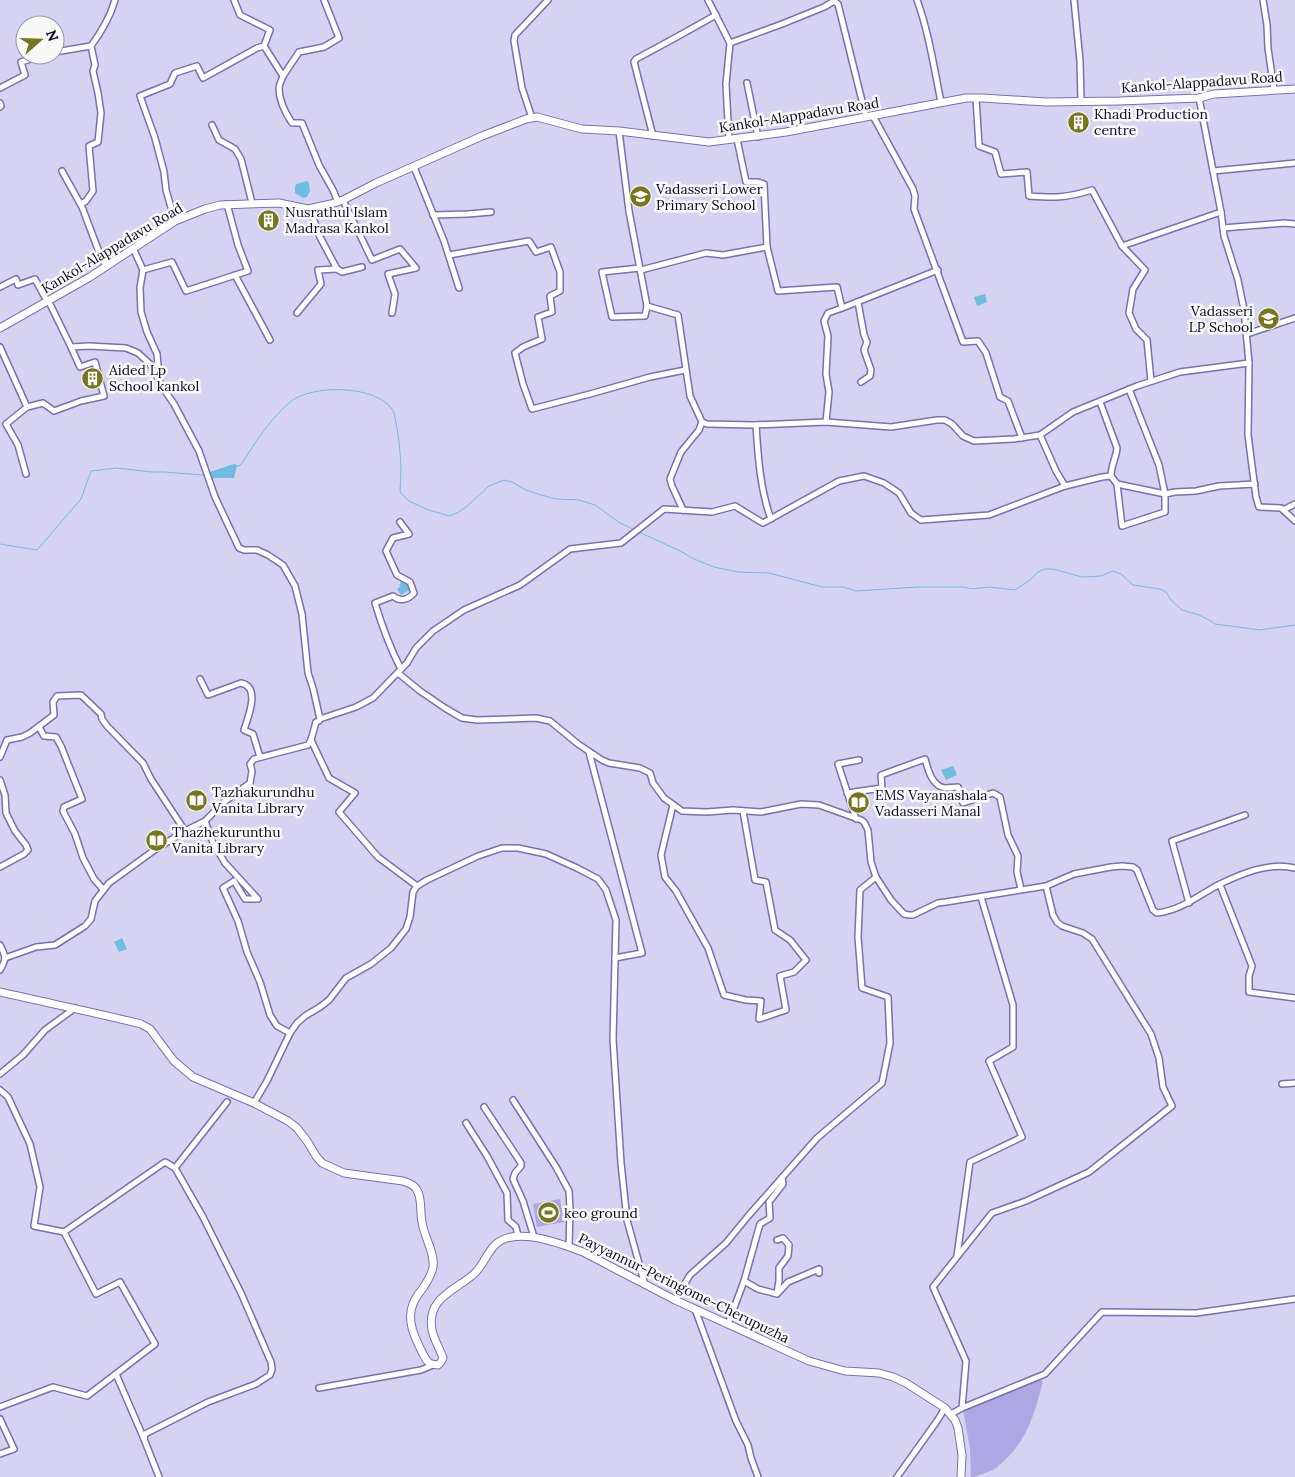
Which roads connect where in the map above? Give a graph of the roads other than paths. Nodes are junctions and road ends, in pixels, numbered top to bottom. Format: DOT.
graph roads {
  1 [pos="115,0"];
  2 [pos="234,0"];
  3 [pos="324,0"];
  4 [pos="548,0"];
  5 [pos="708,0"];
  6 [pos="917,0"];
  7 [pos="1074,0"];
  8 [pos="1263,0"];
  9 [pos="716,15"];
  10 [pos="730,43"];
  11 [pos="91,46"];
  12 [pos="264,46"];
  13 [pos="65,50"];
  14 [pos="22,65"];
  15 [pos="283,76"];
  16 [pos="747,83"];
  17 [pos="0,88"];
  18 [pos="1295,89"];
  19 [pos="1274,90"];
  20 [pos="976,98"];
  21 [pos="1199,98"];
  22 [pos="1082,101"];
  23 [pos="941,102"];
  24 [pos="0,103"];
  25 [pos="0,107"];
  26 [pos="870,116"];
  27 [pos="532,118"];
  28 [pos="212,125"];
  29 [pos="619,131"];
  30 [pos="653,136"];
  31 [pos="758,137"];
  32 [pos="737,139"];
  33 [pos="729,140"];
  34 [pos="1295,163"];
  35 [pos="414,167"];
  36 [pos="62,171"];
  37 [pos="1213,171"];
  38 [pos="340,201"];
  39 [pos="252,203"];
  40 [pos="81,204"];
  41 [pos="228,204"];
  42 [pos="310,208"];
  43 [pos="490,212"];
  44 [pos="1221,212"];
  45 [pos="433,215"];
  46 [pos="175,221"];
  47 [pos="1295,224"];
  48 [pos="1223,228"];
  49 [pos="1122,246"];
  50 [pos="767,247"];
  51 [pos="134,248"];
  52 [pos="449,255"];
  53 [pos="106,266"];
  54 [pos="362,267"];
  55 [pos="337,269"];
  56 [pos="640,269"];
  57 [pos="143,270"];
  58 [pos="938,270"];
  59 [pos="235,275"];
  60 [pos="0,287"];
  61 [pos="459,288"];
  62 [pos="48,300"];
  63 [pos="858,302"];
  64 [pos="646,306"];
  65 [pos="842,308"];
  66 [pos="296,313"];
  67 [pos="392,313"];
  68 [pos="1295,318"];
  69 [pos="0,328"];
  70 [pos="1247,334"];
  71 [pos="270,340"];
  72 [pos="0,347"];
  73 [pos="71,347"];
  74 [pos="1249,363"];
  75 [pos="685,370"];
  76 [pos="159,379"];
  77 [pos="1151,381"];
  78 [pos="861,382"];
  79 [pos="1129,389"];
  80 [pos="1100,402"];
  81 [pos="27,407"];
  82 [pos="702,422"];
  83 [pos="826,422"];
  84 [pos="756,425"];
  85 [pos="1040,435"];
  86 [pos="1022,438"];
  87 [pos="26,474"];
  88 [pos="1111,476"];
  89 [pos="1116,484"];
  90 [pos="1255,484"];
  91 [pos="1065,486"];
  92 [pos="1165,494"];
  93 [pos="1295,504"];
  94 [pos="683,510"];
  95 [pos="1284,510"];
  96 [pos="771,519"];
  97 [pos="1295,521"];
  98 [pos="400,522"];
  99 [pos="399,671"];
  100 [pos="200,679"];
  101 [pos="320,719"];
  102 [pos="39,726"];
  103 [pos="311,740"];
  104 [pos="589,751"];
  105 [pos="260,757"];
  106 [pos="1,759"];
  107 [pos="859,760"];
  108 [pos="0,780"];
  109 [pos="847,793"];
  110 [pos="673,805"];
  111 [pos="742,811"];
  112 [pos="1246,815"];
  113 [pos="856,819"];
  114 [pos="204,821"];
  115 [pos="185,831"];
  116 [pos="0,867"];
  117 [pos="1295,868"];
  118 [pos="876,877"];
  119 [pos="1220,885"];
  120 [pos="417,886"];
  121 [pos="1046,886"];
  122 [pos="104,889"];
  123 [pos="1020,889"];
  124 [pos="981,897"];
  125 [pos="1189,903"];
  126 [pos="0,945"];
  127 [pos="6,958"];
  128 [pos="615,958"];
  129 [pos="0,970"];
  130 [pos="0,992"];
  131 [pos="1295,998"];
  132 [pos="76,1008"];
  133 [pos="290,1033"];
  134 [pos="0,1074"];
  135 [pos="1295,1083"];
  136 [pos="1282,1084"];
  137 [pos="0,1090"];
  138 [pos="513,1100"];
  139 [pos="228,1102"];
  140 [pos="254,1103"];
  141 [pos="484,1106"];
  142 [pos="466,1122"];
  143 [pos="175,1168"];
  144 [pos="782,1178"];
  145 [pos="64,1232"];
  146 [pos="518,1236"];
  147 [pos="534,1237"];
  148 [pos="777,1240"];
  149 [pos="568,1247"];
  150 [pos="957,1256"];
  151 [pos="819,1273"];
  152 [pos="744,1281"];
  153 [pos="645,1285"];
  154 [pos="777,1294"];
  155 [pos="1295,1299"];
  156 [pos="676,1300"];
  157 [pos="695,1309"];
  158 [pos="728,1324"];
  159 [pos="433,1365"];
  160 [pos="116,1374"];
  161 [pos="319,1388"];
  162 [pos="0,1407"];
  163 [pos="944,1408"];
  164 [pos="962,1408"];
  165 [pos="951,1414"];
  166 [pos="0,1419"];
  167 [pos="144,1439"];
  168 [pos="0,1454"];
  169 [pos="159,1477"];
  170 [pos="758,1477"];
  171 [pos="897,1477"];
  172 [pos="961,1477"];
  1 -- 11 [label="street"];
  2 -- 12 [label="street"];
  3 -- 15 [label="street"];
  4 -- 27 [label="street"];
  5 -- 9 [label="street"];
  6 -- 23 [label="street"];
  7 -- 22 [label="street"];
  8 -- 19 [label="street"];
  9 -- 10 [label="street"];
  9 -- 30 [label="street"];
  10 -- 26 [label="street"];
  10 -- 33 [label="street"];
  11 -- 13 [label="street"];
  11 -- 40 [label="street"];
  12 -- 15 [label="street"];
  12 -- 46 [label="street"];
  14 -- 17 [label="street"];
  15 -- 38 [label="street"];
  16 -- 31 [label="street"];
  18 -- 19 [label="main road, Kankol-Alappadavu Road"];
  19 -- 21 [label="main road, Kankol-Alappadavu Road"];
  20 -- 22 [label="main road, Kankol-Alappadavu Road"];
  20 -- 23 [label="main road, Kankol-Alappadavu Road"];
  20 -- 49 [label="street"];
  21 -- 22 [label="main road, Kankol-Alappadavu Road"];
  21 -- 37 [label="street"];
  23 -- 26 [label="main road, Kankol-Alappadavu Road"];
  24 -- 25 [label="street"];
  26 -- 31 [label="main road, Kankol-Alappadavu Road"];
  26 -- 58 [label="street"];
  27 -- 29 [label="main road, Kankol-Alappadavu Road"];
  27 -- 35 [label="main road, Kankol-Alappadavu Road"];
  28 -- 39 [label="street"];
  29 -- 30 [label="main road, Kankol-Alappadavu Road"];
  29 -- 56 [label="street"];
  30 -- 33 [label="main road, Kankol-Alappadavu Road"];
  31 -- 32 [label="main road, Kankol-Alappadavu Road"];
  32 -- 33 [label="main road, Kankol-Alappadavu Road"];
  32 -- 50 [label="street"];
  34 -- 37 [label="street"];
  35 -- 38 [label="main road, Kankol-Alappadavu Road"];
  35 -- 45 [label="street"];
  36 -- 40 [label="street"];
  37 -- 44 [label="street"];
  38 -- 42 [label="main road, Kankol-Alappadavu Road"];
  38 -- 67 [label="street"];
  39 -- 41 [label="main road, Kankol-Alappadavu Road"];
  39 -- 42 [label="main road, Kankol-Alappadavu Road"];
  40 -- 53 [label="street"];
  41 -- 46 [label="main road, Kankol-Alappadavu Road"];
  41 -- 59 [label="street"];
  42 -- 55 [label="street"];
  43 -- 45 [label="street"];
  44 -- 48 [label="street"];
  44 -- 49 [label="street"];
  45 -- 52 [label="street"];
  46 -- 51 [label="main road, Kankol-Alappadavu Road"];
  47 -- 48 [label="street"];
  48 -- 70 [label="street"];
  49 -- 77 [label="street"];
  50 -- 56 [label="street"];
  50 -- 65 [label="street"];
  51 -- 53 [label="main road, Kankol-Alappadavu Road"];
  51 -- 57 [label="street"];
  52 -- 61 [label="street"];
  52 -- 75 [label="street"];
  53 -- 62 [label="main road, Kankol-Alappadavu Road"];
  54 -- 55 [label="street"];
  55 -- 66 [label="street"];
  56 -- 64 [label="street"];
  56 -- 64 [label="street"];
  57 -- 59 [label="street"];
  57 -- 76 [label="street"];
  58 -- 63 [label="street"];
  58 -- 86 [label="street"];
  59 -- 71 [label="street"];
  60 -- 62 [label="street"];
  62 -- 69 [label="main road, Kankol-Alappadavu Road"];
  62 -- 73 [label="street"];
  63 -- 65 [label="street"];
  63 -- 78 [label="street"];
  64 -- 75 [label="street"];
  65 -- 83 [label="street"];
  68 -- 70 [label="street"];
  70 -- 74 [label="street"];
  72 -- 81 [label="street"];
  73 -- 76 [label="street"];
  73 -- 81 [label="street"];
  74 -- 77 [label="street"];
  74 -- 90 [label="street"];
  75 -- 82 [label="street"];
  76 -- 101 [label="street"];
  77 -- 79 [label="street"];
  79 -- 80 [label="street"];
  79 -- 92 [label="street"];
  80 -- 85 [label="street"];
  80 -- 88 [label="street"];
  81 -- 87 [label="street"];
  82 -- 84 [label="street"];
  82 -- 94 [label="street"];
  83 -- 84 [label="street"];
  83 -- 86 [label="street"];
  84 -- 96 [label="street"];
  85 -- 86 [label="street"];
  85 -- 91 [label="street"];
  88 -- 89 [label="street"];
  88 -- 91 [label="street"];
  89 -- 92 [label="street"];
  89 -- 92 [label="street"];
  90 -- 92 [label="street"];
  90 -- 95 [label="street"];
  91 -- 96 [label="street"];
  93 -- 95 [label="street"];
  94 -- 96 [label="street"];
  94 -- 99 [label="street"];
  95 -- 97 [label="street"];
  98 -- 99 [label="street"];
  99 -- 101 [label="street"];
  99 -- 104 [label="street"];
  100 -- 105 [label="street"];
  101 -- 103 [label="street"];
  102 -- 106 [label="street"];
  102 -- 115 [label="street"];
  102 -- 122 [label="street"];
  103 -- 105 [label="street"];
  103 -- 120 [label="street"];
  104 -- 110 [label="street"];
  104 -- 128 [label="street"];
  105 -- 114 [label="street"];
  107 -- 109 [label="street"];
  108 -- 116 [label="street"];
  109 -- 113 [label="street"];
  109 -- 123 [label="street"];
  110 -- 111 [label="street"];
  110 -- 111 [label="street"];
  111 -- 113 [label="street"];
  112 -- 125 [label="street"];
  113 -- 118 [label="street"];
  114 -- 115 [label="street"];
  114 -- 133 [label="street"];
  115 -- 122 [label="street"];
  117 -- 119 [label="street"];
  118 -- 124 [label="street"];
  118 -- 144 [label="street"];
  119 -- 125 [label="street"];
  119 -- 131 [label="street"];
  120 -- 128 [label="street"];
  120 -- 133 [label="street"];
  121 -- 123 [label="street"];
  121 -- 125 [label="street"];
  121 -- 150 [label="street"];
  122 -- 127 [label="street"];
  123 -- 124 [label="street"];
  124 -- 150 [label="street"];
  126 -- 127 [label="street"];
  127 -- 129 [label="street"];
  128 -- 153 [label="street"];
  130 -- 132 [label="main road"];
  132 -- 134 [label="street"];
  132 -- 140 [label="main road"];
  133 -- 140 [label="street"];
  135 -- 136 [label="street"];
  137 -- 145 [label="street"];
  138 -- 149 [label="street"];
  139 -- 143 [label="street"];
  140 -- 159 [label="main road"];
  141 -- 147 [label="street"];
  142 -- 146 [label="street"];
  143 -- 145 [label="street"];
  143 -- 167 [label="street"];
  144 -- 152 [label="street"];
  144 -- 156 [label="street"];
  145 -- 160 [label="street"];
  146 -- 147 [label="main road, Payyannur-Peringome-Cherupuzha"];
  146 -- 159 [label="main road, Payyannur-Peringome-Cherupuzha"];
  147 -- 149 [label="main road, Payyannur-Peringome-Cherupuzha"];
  148 -- 154 [label="street"];
  149 -- 153 [label="main road, Payyannur-Peringome-Cherupuzha"];
  150 -- 164 [label="street"];
  151 -- 154 [label="street"];
  152 -- 154 [label="street"];
  152 -- 158 [label="street"];
  153 -- 156 [label="main road, Payyannur-Peringome-Cherupuzha"];
  155 -- 164 [label="street"];
  156 -- 157 [label="main road, Payyannur-Peringome-Cherupuzha"];
  157 -- 158 [label="main road, Payyannur-Peringome-Cherupuzha"];
  157 -- 170 [label="street"];
  158 -- 163 [label="main road, Payyannur-Peringome-Cherupuzha"];
  159 -- 161 [label="street"];
  160 -- 162 [label="street"];
  160 -- 167 [label="street"];
  163 -- 165 [label="main road, Payyannur-Peringome-Cherupuzha"];
  163 -- 171 [label="street"];
  164 -- 165 [label="street"];
  165 -- 172 [label="main road, Payyannur-Peringome-Cherupuzha"];
  166 -- 168 [label="street"];
  167 -- 169 [label="street"];
}
